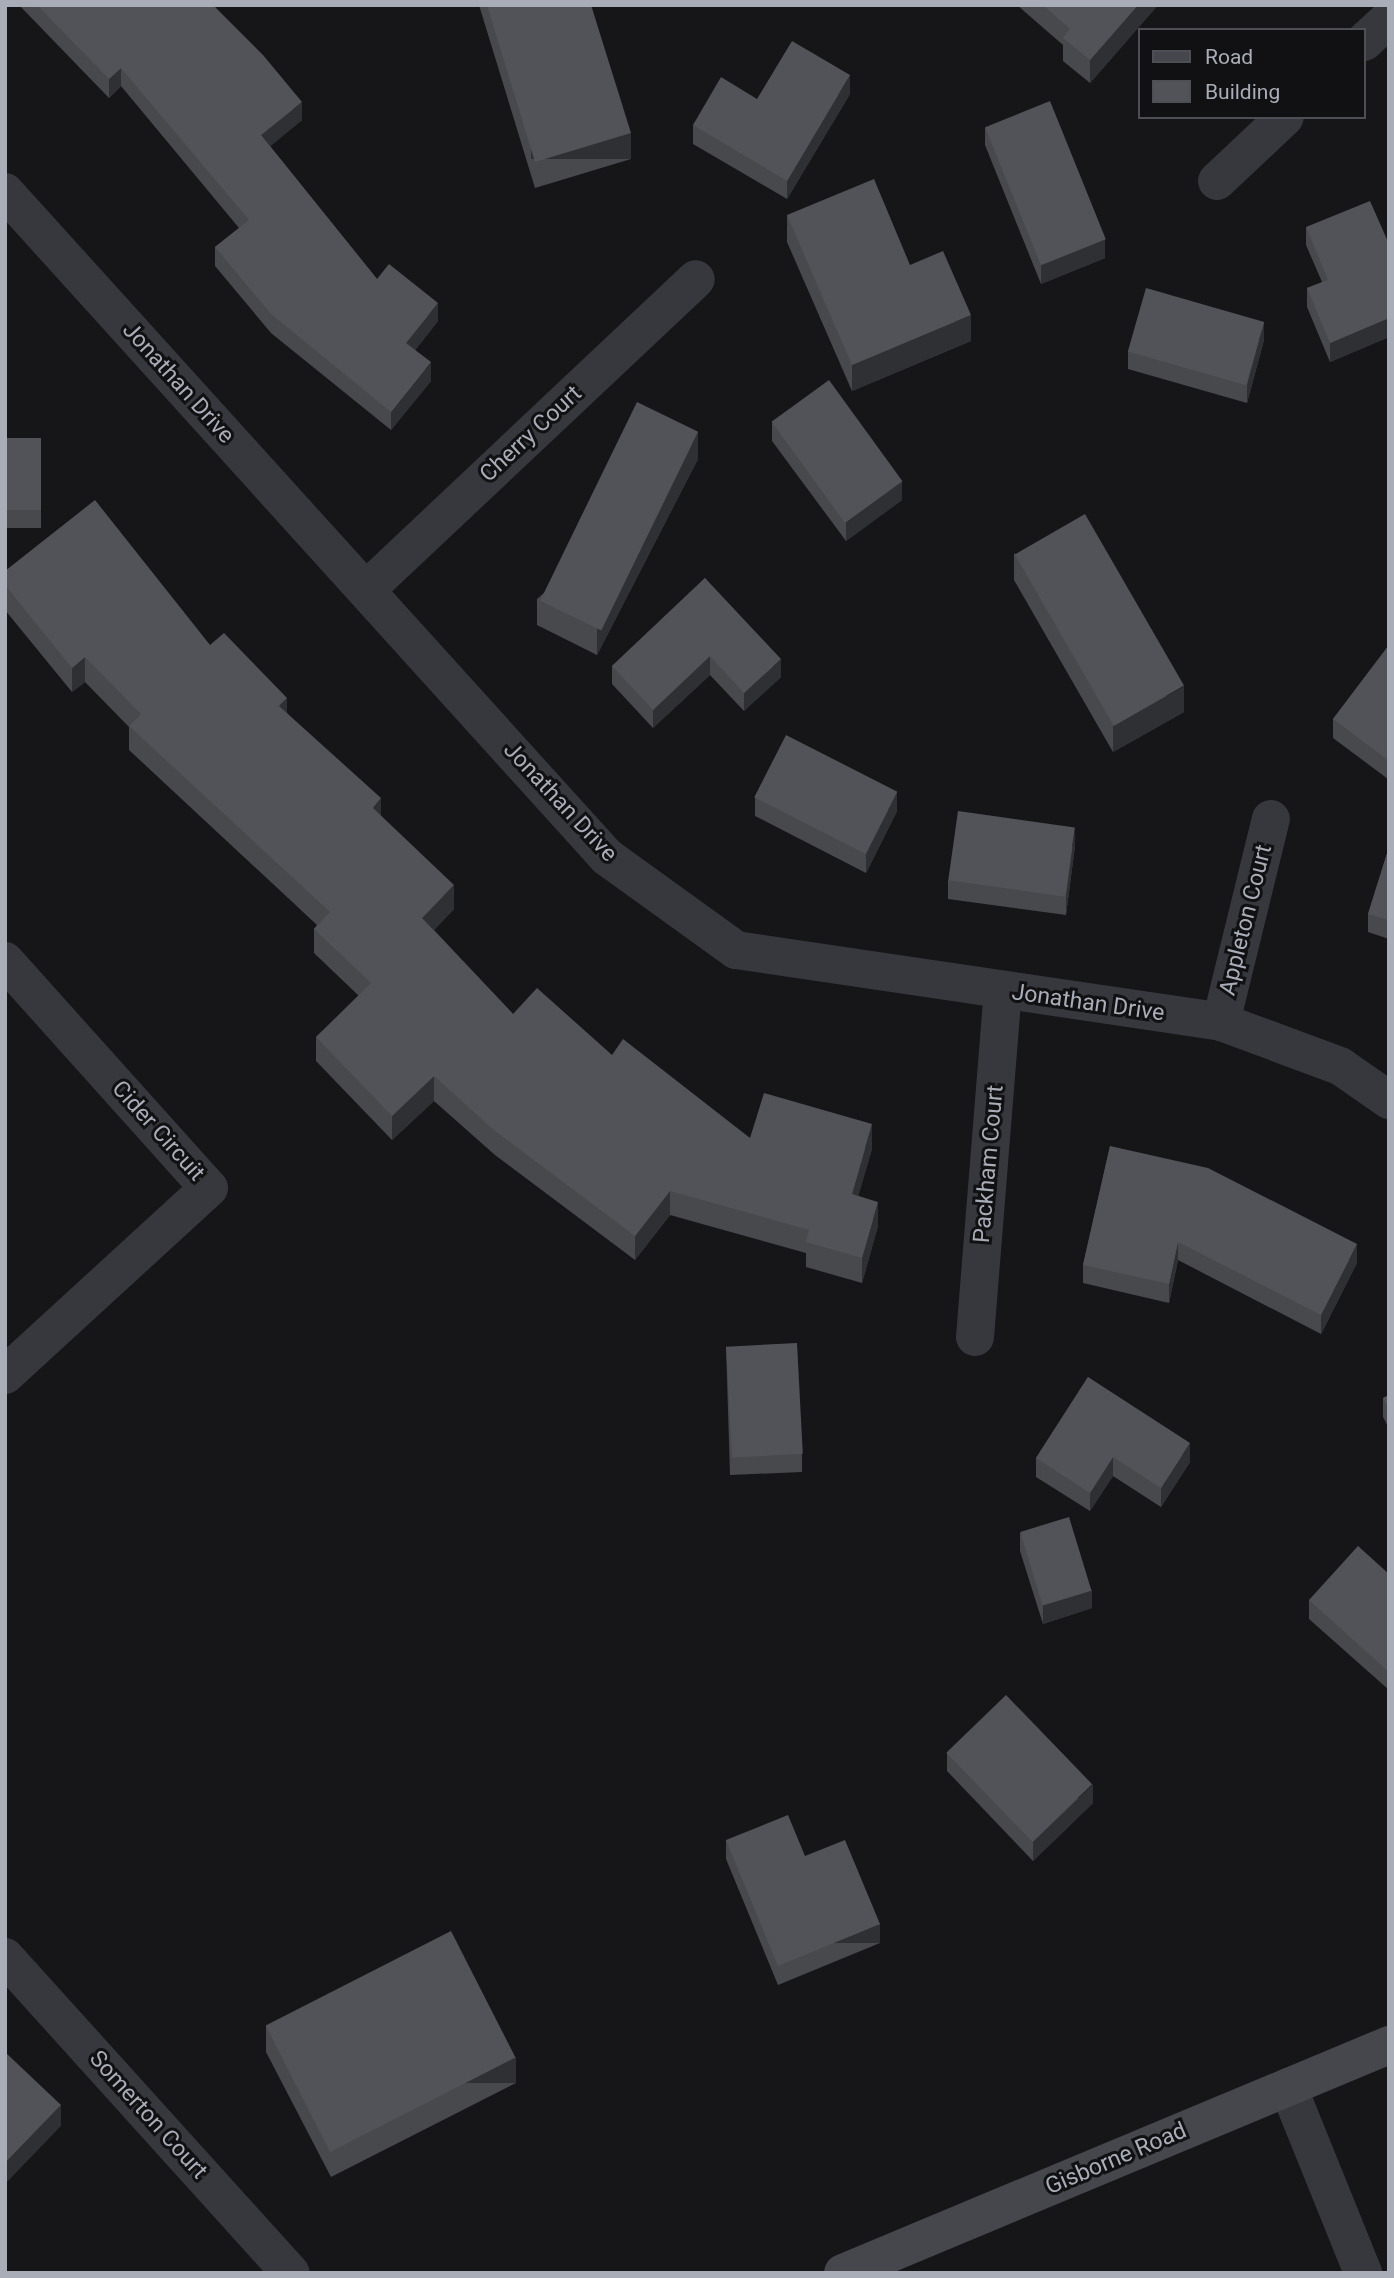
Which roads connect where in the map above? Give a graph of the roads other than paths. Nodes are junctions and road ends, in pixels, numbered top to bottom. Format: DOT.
graph roads {
  1 [pos="1389,19"];
  2 [pos="1366,40"];
  3 [pos="1283,119"];
  4 [pos="1217,181"];
  5 [pos="5,192"];
  6 [pos="696,279"];
  7 [pos="366,590"];
  8 [pos="1270,819"];
  9 [pos="5,961"];
  10 [pos="1003,992"];
  11 [pos="1222,1022"];
  12 [pos="1389,1100"];
  13 [pos="975,1337"];
  14 [pos="5,1375"];
  15 [pos="5,1956"];
  16 [pos="1389,2045"];
  17 [pos="1288,2087"];
  18 [pos="291,2273"];
  19 [pos="843,2273"];
  20 [pos="1363,2273"];
  1 -- 2 [label="street"];
  3 -- 4 [label="street"];
  5 -- 7 [label="street, Jonathan Drive"];
  6 -- 7 [label="street, Cherry Court"];
  7 -- 10 [label="street, Jonathan Drive"];
  8 -- 11 [label="street, Appleton Court"];
  9 -- 14 [label="street, Cider Circuit"];
  10 -- 11 [label="street, Jonathan Drive"];
  10 -- 13 [label="street, Packham Court"];
  11 -- 12 [label="street, Jonathan Drive"];
  15 -- 18 [label="street, Somerton Court"];
  16 -- 17 [label="main road, Gisborne Road"];
  17 -- 19 [label="main road, Gisborne Road"];
  17 -- 20 [label="street"];
}
